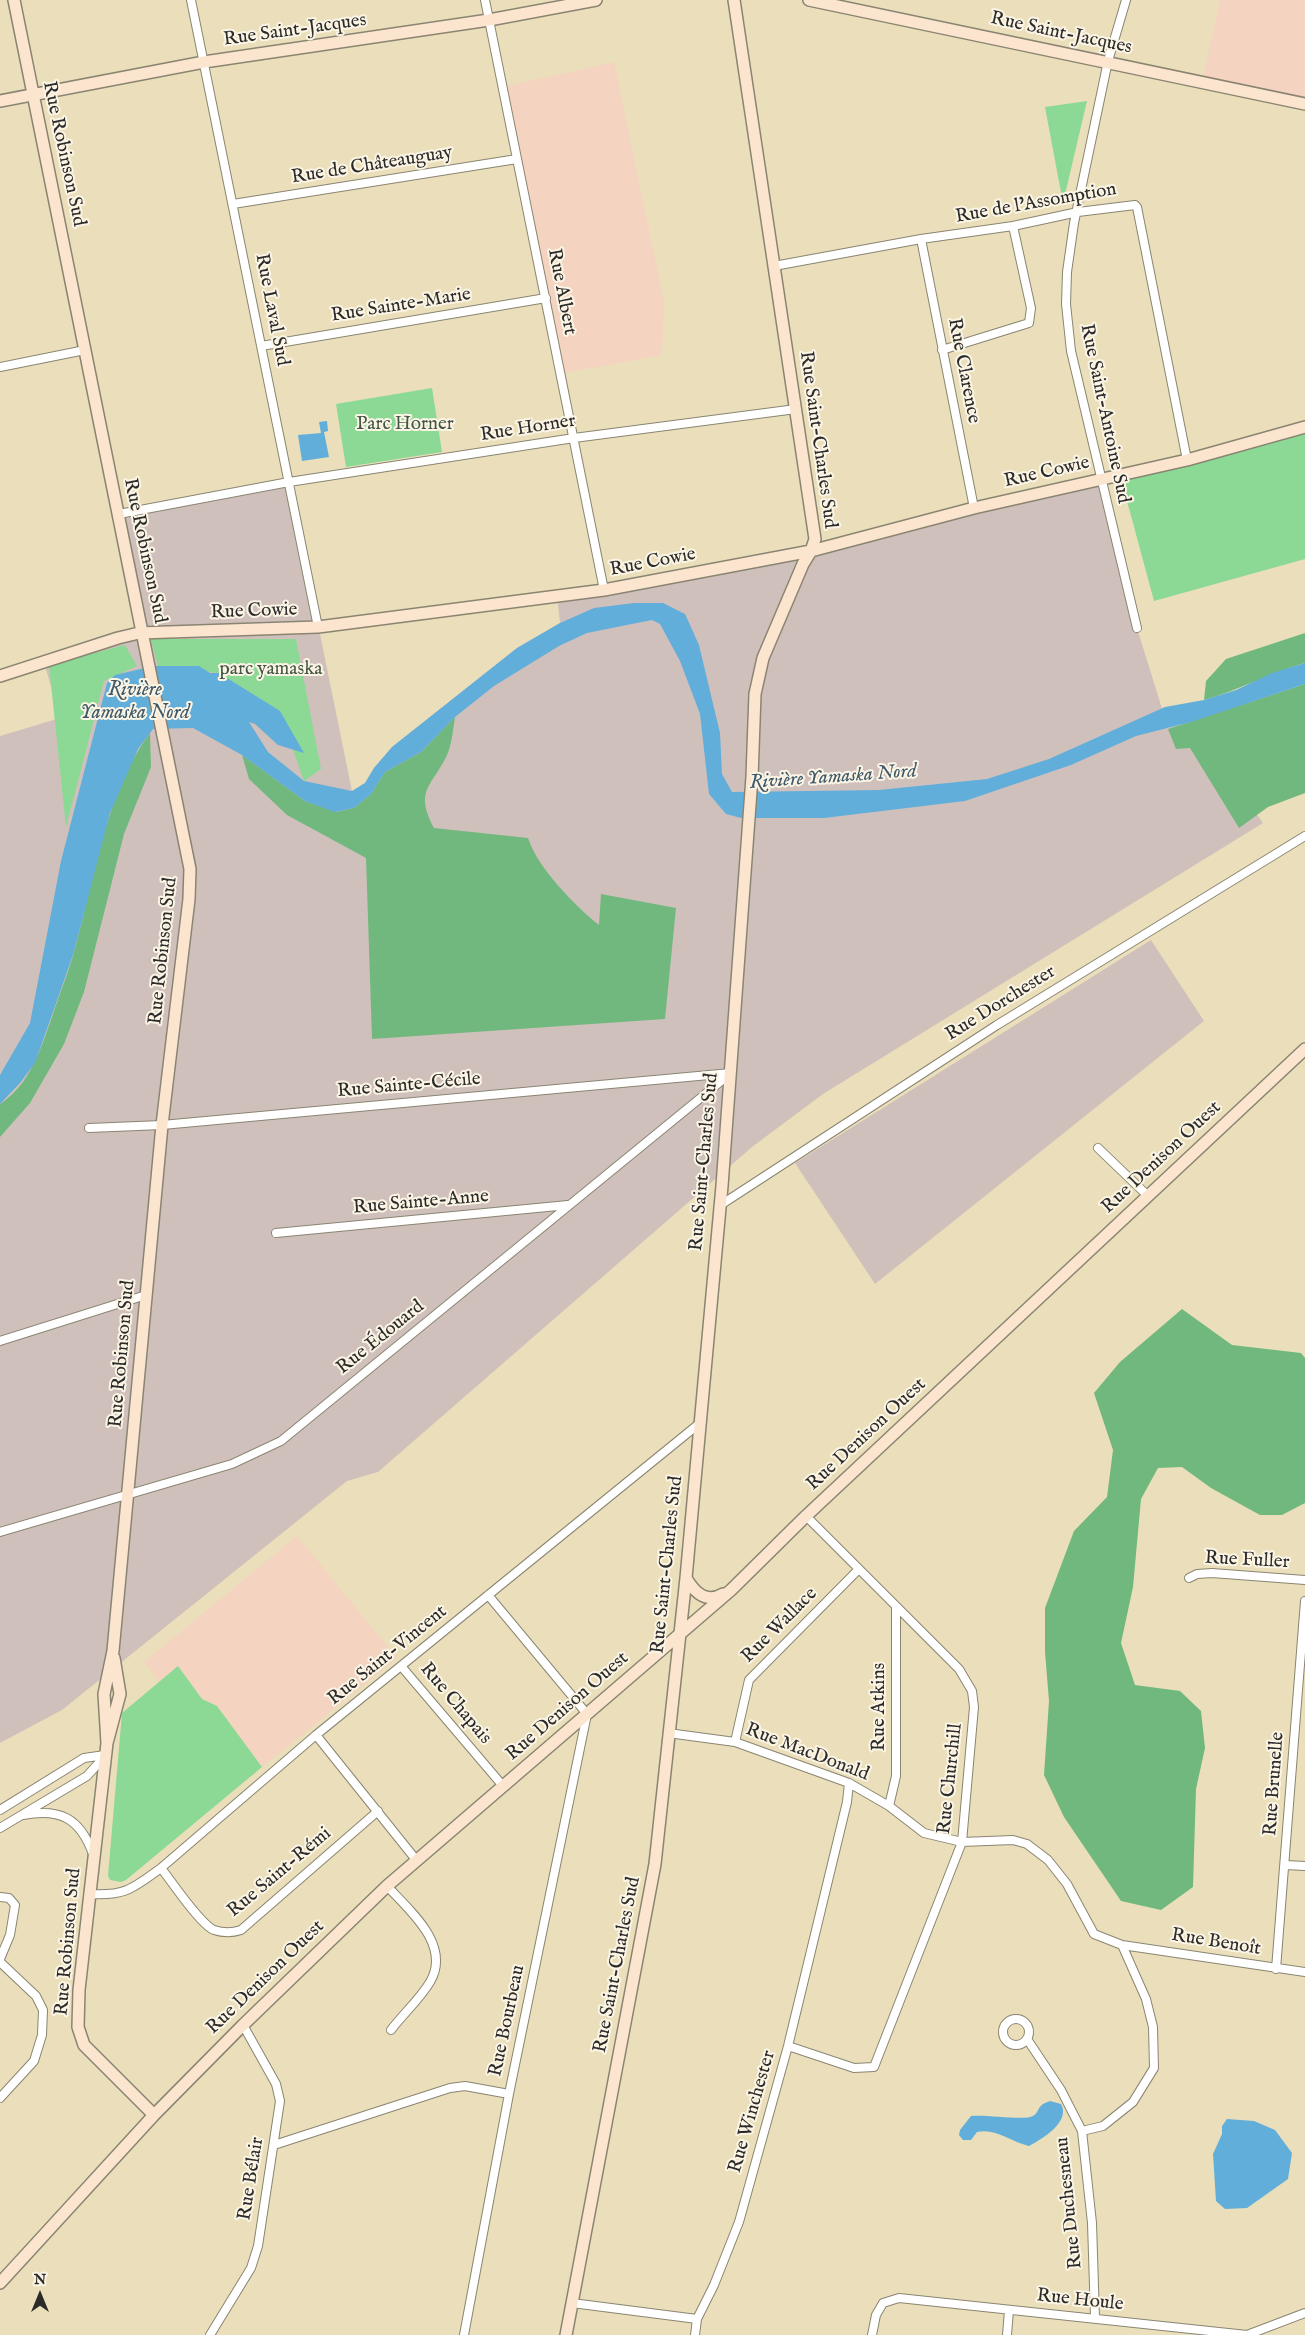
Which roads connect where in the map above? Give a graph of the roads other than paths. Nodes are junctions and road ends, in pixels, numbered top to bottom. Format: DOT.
graph roads {
  1 [pos="14,0"];
  2 [pos="191,0"];
  3 [pos="485,0"];
  4 [pos="596,0"];
  5 [pos="734,0"];
  6 [pos="809,0"];
  7 [pos="1126,0"];
  8 [pos="489,20"];
  9 [pos="1108,61"];
  10 [pos="204,62"];
  11 [pos="33,95"];
  12 [pos="0,101"];
  13 [pos="1305,104"];
  14 [pos="517,159"];
  15 [pos="233,204"];
  16 [pos="1078,212"];
  17 [pos="1013,226"];
  18 [pos="922,239"];
  19 [pos="774,266"];
  20 [pos="546,298"];
  21 [pos="261,346"];
  22 [pos="85,350"];
  23 [pos="942,350"];
  24 [pos="0,367"];
  25 [pos="796,409"];
  26 [pos="1305,427"];
  27 [pos="574,438"];
  28 [pos="1187,460"];
  29 [pos="1100,479"];
  30 [pos="289,482"];
  31 [pos="974,508"];
  32 [pos="119,514"];
  33 [pos="811,551"];
  34 [pos="604,590"];
  35 [pos="318,627"];
  36 [pos="1137,628"];
  37 [pos="144,638"];
  38 [pos="0,676"];
  39 [pos="1305,836"];
  40 [pos="1305,1049"];
  41 [pos="731,1073"];
  42 [pos="162,1125"];
  43 [pos="90,1128"];
  44 [pos="1098,1148"];
  45 [pos="1147,1195"];
  46 [pos="569,1205"];
  47 [pos="719,1206"];
  48 [pos="276,1233"];
  49 [pos="146,1295"];
  50 [pos="0,1341"];
  51 [pos="700,1423"];
  52 [pos="128,1493"];
  53 [pos="806,1516"];
  54 [pos="0,1532"];
  55 [pos="858,1570"];
  56 [pos="686,1578"];
  57 [pos="1189,1578"];
  58 [pos="1305,1580"];
  59 [pos="731,1590"];
  60 [pos="488,1596"];
  61 [pos="1305,1601"];
  62 [pos="896,1607"];
  63 [pos="679,1635"];
  64 [pos="401,1666"];
  65 [pos="587,1714"];
  66 [pos="668,1733"];
  67 [pos="316,1736"];
  68 [pos="735,1742"];
  69 [pos="105,1756"];
  70 [pos="849,1783"];
  71 [pos="503,1786"];
  72 [pos="889,1806"];
  73 [pos="0,1810"];
  74 [pos="378,1811"];
  75 [pos="16,1816"];
  76 [pos="0,1828"];
  77 [pos="962,1842"];
  78 [pos="94,1858"];
  79 [pos="417,1861"];
  80 [pos="1286,1865"];
  81 [pos="1305,1866"];
  82 [pos="161,1868"];
  83 [pos="387,1886"];
  84 [pos="91,1894"];
  85 [pos="0,1897"];
  86 [pos="1122,1945"];
  87 [pos="0,1960"];
  88 [pos="1276,1968"];
  89 [pos="1305,1972"];
  90 [pos="242,2025"];
  91 [pos="391,2030"];
  92 [pos="1027,2038"];
  93 [pos="788,2046"];
  94 [pos="509,2094"];
  95 [pos="0,2098"];
  96 [pos="154,2115"];
  97 [pos="1082,2131"];
  98 [pos="274,2145"];
  99 [pos="0,2282"];
  100 [pos="572,2303"];
  101 [pos="1009,2310"];
  102 [pos="1305,2313"];
  103 [pos="1095,2318"];
  104 [pos="697,2319"];
  105 [pos="210,2335"];
  106 [pos="464,2335"];
  107 [pos="566,2335"];
  108 [pos="694,2335"];
  109 [pos="872,2335"];
  110 [pos="1007,2335"];
  1 -- 11 [label="street, Rue Robinson Sud"];
  2 -- 10 [label="street, Rue Laval Sud"];
  3 -- 8 [label="street, Rue Albert"];
  4 -- 8 [label="street, Rue Saint-Jacques"];
  5 -- 19 [label="street, Rue Saint-Charles Sud"];
  6 -- 9 [label="street, Rue Saint-Jacques"];
  7 -- 9 [label="street, Rue Saint-Antoine Sud"];
  8 -- 10 [label="street, Rue Saint-Jacques"];
  8 -- 14 [label="street, Rue Albert"];
  9 -- 13 [label="street, Rue Saint-Jacques"];
  9 -- 16 [label="street, Rue Saint-Antoine Sud"];
  10 -- 11 [label="street, Rue Saint-Jacques"];
  10 -- 15 [label="street, Rue Laval Sud"];
  11 -- 12 [label="street, Rue Saint-Jacques"];
  11 -- 22 [label="street, Rue Robinson Sud"];
  14 -- 15 [label="street, Rue de Châteauguay"];
  14 -- 20 [label="street, Rue Albert"];
  15 -- 21 [label="street, Rue Laval Sud"];
  16 -- 17 [label="street, Rue de l'Assomption"];
  16 -- 28 [label="street, Rue de l'Assomption"];
  16 -- 29 [label="street, Rue Saint-Antoine Sud"];
  17 -- 18 [label="street, Rue de l'Assomption"];
  17 -- 23 [label="street"];
  18 -- 19 [label="street, Rue de l'Assomption"];
  18 -- 23 [label="street, Rue Clarence"];
  19 -- 25 [label="street, Rue Saint-Charles Sud"];
  20 -- 21 [label="street, Rue Sainte-Marie"];
  20 -- 27 [label="street, Rue Albert"];
  21 -- 30 [label="street, Rue Laval Sud"];
  22 -- 24 [label="street"];
  22 -- 32 [label="street, Rue Robinson Sud"];
  23 -- 31 [label="street, Rue Clarence"];
  25 -- 27 [label="street, Rue Horner"];
  25 -- 33 [label="street, Rue Saint-Charles Sud"];
  26 -- 28 [label="street, Rue Cowie"];
  27 -- 30 [label="street, Rue Horner"];
  27 -- 34 [label="street, Rue Albert"];
  28 -- 29 [label="street, Rue Cowie"];
  29 -- 31 [label="street, Rue Cowie"];
  29 -- 36 [label="street, Rue Saint-Antoine Sud"];
  30 -- 32 [label="street, Rue Horner"];
  30 -- 35 [label="street, Rue Laval Sud"];
  31 -- 33 [label="street, Rue Cowie"];
  32 -- 37 [label="street, Rue Robinson Sud"];
  33 -- 34 [label="street, Rue Cowie"];
  33 -- 41 [label="street, Rue Saint-Charles Sud"];
  34 -- 35 [label="street, Rue Cowie"];
  35 -- 37 [label="street, Rue Cowie"];
  37 -- 38 [label="street, Rue Cowie"];
  37 -- 42 [label="street, Rue Robinson Sud"];
  39 -- 47 [label="street, Rue Dorchester"];
  40 -- 45 [label="street, Rue Denison Ouest"];
  41 -- 42 [label="street, Rue Sainte-Cécile"];
  41 -- 46 [label="street, Rue Édouard"];
  41 -- 47 [label="street, Rue Saint-Charles Sud"];
  42 -- 43 [label="street, Rue Sainte-Cécile"];
  42 -- 49 [label="street, Rue Robinson Sud"];
  44 -- 45 [label="street"];
  45 -- 53 [label="street, Rue Denison Ouest"];
  46 -- 48 [label="street, Rue Sainte-Anne"];
  46 -- 52 [label="street, Rue Édouard"];
  47 -- 51 [label="street, Rue Saint-Charles Sud"];
  49 -- 50 [label="street"];
  49 -- 52 [label="street, Rue Robinson Sud"];
  51 -- 56 [label="street, Rue Saint-Charles Sud"];
  51 -- 60 [label="street, Rue Saint-Vincent"];
  52 -- 54 [label="street, Rue Édouard"];
  52 -- 69 [label="street, Rue Robinson Sud"];
  53 -- 55 [label="street, Rue Churchill"];
  53 -- 59 [label="street, Rue Denison Ouest"];
  55 -- 62 [label="street, Rue Churchill"];
  55 -- 68 [label="street, Rue Wallace"];
  56 -- 59 [label="street"];
  56 -- 63 [label="street, Rue Saint-Charles Sud"];
  57 -- 58 [label="street, Rue Fuller"];
  59 -- 63 [label="street, Rue Denison Ouest"];
  60 -- 64 [label="street, Rue Saint-Vincent"];
  60 -- 65 [label="street"];
  61 -- 80 [label="street, Rue Brunelle"];
  62 -- 72 [label="street, Rue Atkins"];
  62 -- 77 [label="street, Rue Churchill"];
  63 -- 65 [label="street, Rue Denison Ouest"];
  63 -- 66 [label="street, Rue Saint-Charles Sud"];
  64 -- 67 [label="street, Rue Saint-Vincent"];
  64 -- 71 [label="street, Rue Chapais"];
  65 -- 71 [label="street, Rue Denison Ouest"];
  65 -- 94 [label="street, Rue Bourbeau"];
  66 -- 68 [label="street, Rue MacDonald"];
  66 -- 100 [label="street, Rue Saint-Charles Sud"];
  67 -- 74 [label="street"];
  67 -- 82 [label="street, Rue Saint-Vincent"];
  68 -- 70 [label="street, Rue MacDonald"];
  69 -- 73 [label="street"];
  69 -- 75 [label="street"];
  69 -- 78 [label="street, Rue Robinson Sud"];
  70 -- 72 [label="street, Rue MacDonald"];
  70 -- 93 [label="street, Rue Winchester"];
  71 -- 79 [label="street, Rue Denison Ouest"];
  72 -- 77 [label="street, Rue MacDonald"];
  74 -- 79 [label="street"];
  74 -- 82 [label="street, Rue Saint-Rémi"];
  75 -- 76 [label="street"];
  75 -- 78 [label="street"];
  77 -- 86 [label="street, Rue MacDonald"];
  77 -- 93 [label="street, Rue Churchill"];
  78 -- 84 [label="street, Rue Robinson Sud"];
  79 -- 83 [label="street, Rue Denison Ouest"];
  80 -- 81 [label="street"];
  80 -- 88 [label="street, Rue Brunelle"];
  82 -- 84 [label="street, Rue Saint-Vincent"];
  83 -- 90 [label="street, Rue Denison Ouest"];
  83 -- 91 [label="street"];
  84 -- 96 [label="street, Rue Robinson Sud"];
  85 -- 87 [label="street"];
  86 -- 88 [label="street, Rue Benoît"];
  86 -- 97 [label="street"];
  87 -- 95 [label="street"];
  88 -- 89 [label="street, Rue Benoît"];
  90 -- 96 [label="street, Rue Denison Ouest"];
  90 -- 98 [label="street, Rue Bélair"];
  92 -- 97 [label="street, Rue Duchesneau"];
  93 -- 104 [label="street, Rue Winchester"];
  94 -- 98 [label="street"];
  94 -- 106 [label="street, Rue Bourbeau"];
  96 -- 99 [label="street, Rue Denison Ouest"];
  97 -- 103 [label="street, Rue Duchesneau"];
  98 -- 105 [label="street, Rue Bélair"];
  100 -- 104 [label="street"];
  100 -- 107 [label="street, Rue Saint-Charles Sud"];
  101 -- 103 [label="street, Rue Houle"];
  101 -- 109 [label="street, Rue Houle"];
  101 -- 110 [label="street"];
  102 -- 103 [label="street, Rue Houle"];
  104 -- 108 [label="street, Rue Winchester"];
}
